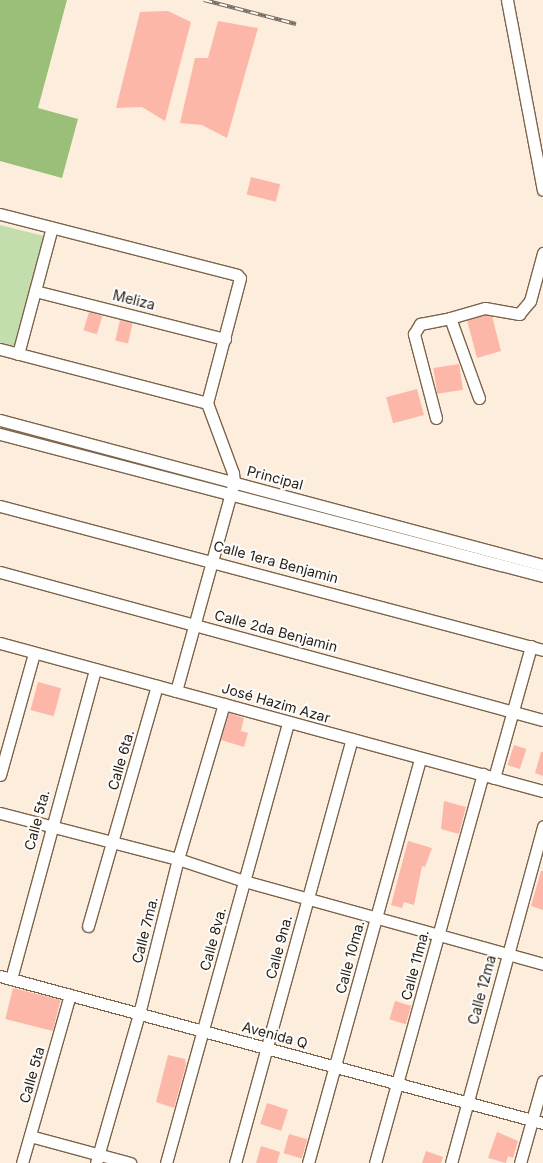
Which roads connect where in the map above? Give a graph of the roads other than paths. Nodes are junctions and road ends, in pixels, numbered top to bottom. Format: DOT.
graph roads {
  1 [pos="507,0"];
  2 [pos="543,190"];
  3 [pos="0,214"];
  4 [pos="52,227"];
  5 [pos="543,253"];
  6 [pos="35,291"];
  7 [pos="450,318"];
  8 [pos="225,339"];
  9 [pos="0,349"];
  10 [pos="18,354"];
  11 [pos="480,398"];
  12 [pos="207,403"];
  13 [pos="436,418"];
  14 [pos="0,420"];
  15 [pos="0,434"];
  16 [pos="234,482"];
  17 [pos="230,494"];
  18 [pos="0,506"];
  19 [pos="211,561"];
  20 [pos="543,565"];
  21 [pos="0,572"];
  22 [pos="543,576"];
  23 [pos="194,624"];
  24 [pos="0,643"];
  25 [pos="530,646"];
  26 [pos="543,650"];
  27 [pos="34,653"];
  28 [pos="95,669"];
  29 [pos="157,686"];
  30 [pos="176,691"];
  31 [pos="224,704"];
  32 [pos="512,711"];
  33 [pos="543,720"];
  34 [pos="288,723"];
  35 [pos="352,740"];
  36 [pos="420,758"];
  37 [pos="483,774"];
  38 [pos="0,775"];
  39 [pos="494,778"];
  40 [pos="543,792"];
  41 [pos="0,813"];
  42 [pos="51,826"];
  43 [pos="543,826"];
  44 [pos="112,842"];
  45 [pos="178,859"];
  46 [pos="244,881"];
  47 [pos="308,898"];
  48 [pos="376,917"];
  49 [pos="88,926"];
  50 [pos="438,934"];
  51 [pos="508,954"];
  52 [pos="543,964"];
  53 [pos="5,978"];
  54 [pos="70,995"];
  55 [pos="139,1014"];
  56 [pos="204,1032"];
  57 [pos="268,1049"];
  58 [pos="335,1067"];
  59 [pos="543,1081"];
  60 [pos="398,1084"];
  61 [pos="468,1103"];
  62 [pos="538,1122"];
  63 [pos="30,1136"];
  64 [pos="98,1159"];
  65 [pos="22,1163"];
  66 [pos="130,1163"];
  67 [pos="166,1163"];
  68 [pos="235,1163"];
  69 [pos="308,1163"];
  70 [pos="375,1163"];
  71 [pos="451,1163"];
  72 [pos="520,1163"];
  1 -- 2 [label="street"];
  3 -- 4 [label="street"];
  4 -- 6 [label="street"];
  4 -- 8 [label="street"];
  5 -- 7 [label="street"];
  6 -- 8 [label="street, Meliza"];
  6 -- 10 [label="street"];
  7 -- 11 [label="street"];
  7 -- 13 [label="street"];
  8 -- 12 [label="street"];
  9 -- 10 [label="street"];
  10 -- 12 [label="street"];
  12 -- 16 [label="street"];
  14 -- 16 [label="street, Principal"];
  15 -- 17 [label="street, Principal"];
  16 -- 17 [label="street"];
  16 -- 20 [label="street, Principal"];
  17 -- 19 [label="street"];
  17 -- 22 [label="street, Principal"];
  18 -- 19 [label="street, Calle 1era Benjamin"];
  19 -- 23 [label="street"];
  19 -- 25 [label="street, Calle 1era Benjamin"];
  21 -- 23 [label="street, Calle 2da Benjamin"];
  23 -- 30 [label="street"];
  23 -- 32 [label="street, Calle 2da Benjamin"];
  24 -- 27 [label="street, José Hazim Azar"];
  25 -- 26 [label="street, Calle 1era Benjamin"];
  25 -- 32 [label="street"];
  27 -- 28 [label="street, José Hazim Azar"];
  27 -- 38 [label="street"];
  28 -- 29 [label="street, José Hazim Azar"];
  28 -- 42 [label="street, Calle 5ta."];
  29 -- 30 [label="street, José Hazim Azar"];
  29 -- 44 [label="street, Calle 6ta."];
  30 -- 31 [label="street, José Hazim Azar"];
  31 -- 34 [label="street, José Hazim Azar"];
  31 -- 45 [label="street, Calle 7ma."];
  32 -- 33 [label="street, Calle 2da Benjamin"];
  32 -- 39 [label="street"];
  34 -- 35 [label="street, José Hazim Azar"];
  34 -- 46 [label="street, Calle 8va."];
  35 -- 36 [label="street, José Hazim Azar"];
  35 -- 47 [label="street, Calle 9na."];
  36 -- 37 [label="street, José Hazim Azar"];
  36 -- 48 [label="street, Calle 10ma."];
  37 -- 39 [label="street, José Hazim Azar"];
  37 -- 50 [label="street, Calle 11ma."];
  39 -- 40 [label="street, José Hazim Azar"];
  41 -- 42 [label="street"];
  42 -- 44 [label="street"];
  42 -- 53 [label="street, Calle 5ta."];
  43 -- 51 [label="street, Calle 12ma"];
  44 -- 45 [label="street"];
  44 -- 49 [label="street, Calle 6ta."];
  45 -- 46 [label="street"];
  45 -- 55 [label="street, Calle 7ma."];
  46 -- 47 [label="street"];
  46 -- 56 [label="street, Calle 8va."];
  47 -- 48 [label="street"];
  47 -- 57 [label="street, Calle 9na."];
  48 -- 50 [label="street"];
  48 -- 58 [label="street, Calle 10ma."];
  50 -- 51 [label="street"];
  50 -- 60 [label="street, Calle 11ma."];
  51 -- 52 [label="street"];
  51 -- 61 [label="street, Calle 12ma"];
  53 -- 54 [label="street, Avenida Q"];
  54 -- 55 [label="street, Avenida Q"];
  54 -- 63 [label="street, Calle 5ta"];
  55 -- 56 [label="street, Avenida Q"];
  55 -- 64 [label="street, Calle 7ma."];
  56 -- 57 [label="street, Avenida Q"];
  56 -- 67 [label="street, Calle 8va."];
  57 -- 58 [label="street, Avenida Q"];
  57 -- 68 [label="street, Calle 9na."];
  58 -- 60 [label="street, Avenida Q"];
  58 -- 69 [label="street, Calle 10ma."];
  59 -- 62 [label="street"];
  60 -- 61 [label="street, Avenida Q"];
  60 -- 70 [label="street, Calle 11ma."];
  61 -- 62 [label="street, Avenida Q"];
  61 -- 71 [label="street, Calle 12ma"];
  62 -- 72 [label="street"];
  63 -- 64 [label="street"];
  63 -- 65 [label="street, Calle 5ta"];
  64 -- 66 [label="street"];
}
